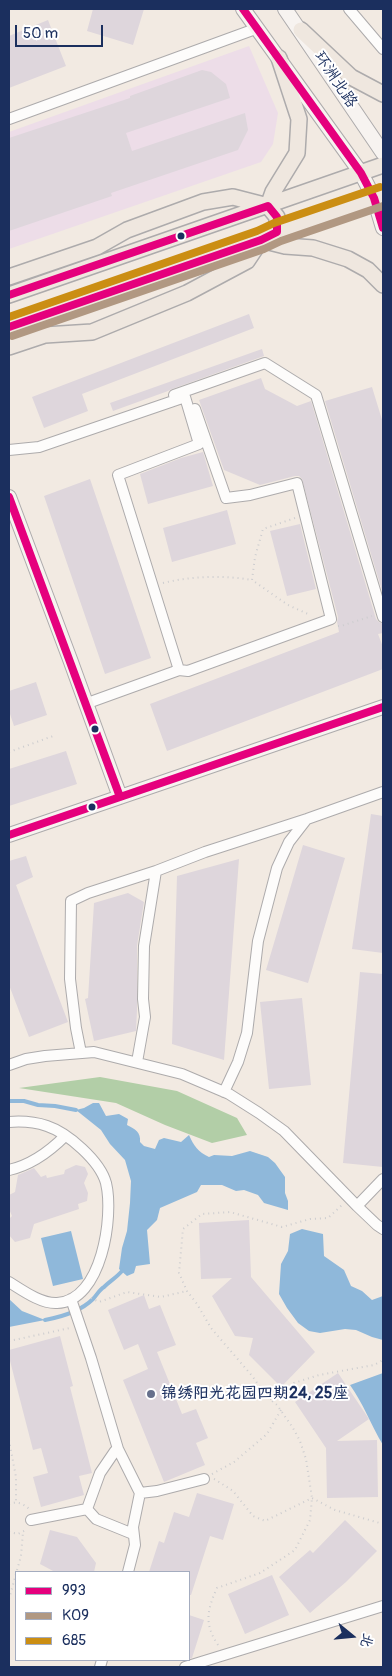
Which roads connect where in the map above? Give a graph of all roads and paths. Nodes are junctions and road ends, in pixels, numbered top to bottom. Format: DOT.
graph roads {
  1 [pos="244,9"];
  2 [pos="286,9"];
  3 [pos="349,9"];
  4 [pos="258,28"];
  5 [pos="301,30"];
  6 [pos="383,49"];
  7 [pos="279,58"];
  8 [pos="383,94"];
  9 [pos="9,119"];
  10 [pos="383,153"];
  11 [pos="383,165"];
  12 [pos="360,173"];
  13 [pos="378,197"];
  14 [pos="268,206"];
  15 [pos="383,228"];
  16 [pos="277,232"];
  17 [pos="261,240"];
  18 [pos="9,277"];
  19 [pos="383,285"];
  20 [pos="9,295"];
  21 [pos="9,328"];
  22 [pos="9,347"];
  23 [pos="280,361"];
  24 [pos="269,365"];
  25 [pos="187,396"];
  26 [pos="36,447"];
  27 [pos="9,450"];
  28 [pos="9,497"];
  29 [pos="297,517"];
  30 [pos="252,580"];
  31 [pos="152,585"];
  32 [pos="383,615"];
  33 [pos="325,621"];
  34 [pos="178,670"];
  35 [pos="85,704"];
  36 [pos="383,707"];
  37 [pos="56,735"];
  38 [pos="9,752"];
  39 [pos="383,792"];
  40 [pos="120,797"];
  41 [pos="307,819"];
  42 [pos="9,835"];
  43 [pos="156,871"];
  44 [pos="81,1053"];
  45 [pos="137,1062"];
  46 [pos="9,1065"];
  47 [pos="224,1092"];
  48 [pos="9,1122"];
  49 [pos="65,1136"];
  50 [pos="9,1170"];
  51 [pos="383,1179"];
  52 [pos="349,1198"];
  53 [pos="357,1206"];
  54 [pos="383,1229"];
  55 [pos="9,1282"];
  56 [pos="83,1289"];
  57 [pos="187,1291"];
  58 [pos="72,1299"];
  59 [pos="80,1326"];
  60 [pos="9,1341"];
  61 [pos="383,1360"];
  62 [pos="270,1399"];
  63 [pos="281,1410"];
  64 [pos="9,1440"];
  65 [pos="115,1451"];
  66 [pos="204,1479"];
  67 [pos="140,1493"];
  68 [pos="312,1498"];
  69 [pos="16,1502"];
  70 [pos="9,1504"];
  71 [pos="87,1509"];
  72 [pos="31,1520"];
  73 [pos="383,1524"];
  74 [pos="9,1532"];
  75 [pos="23,1532"];
  76 [pos="134,1534"];
  77 [pos="17,1571"];
  78 [pos="128,1571"];
  79 [pos="15,1578"];
  80 [pos="9,1599"];
  81 [pos="383,1606"];
  82 [pos="224,1655"];
  83 [pos="185,1667"];
  1 -- 4 [label="street, 环洲北路"];
  2 -- 5 [label="street, 环洲北路"];
  3 -- 6 [label="street"];
  4 -- 7 [label="street, 环洲北路"];
  4 -- 9 [label="street"];
  5 -- 8 [label="main road"];
  5 -- 10 [label="street, 环洲北路"];
  7 -- 12 [label="street, 环洲北路"];
  7 -- 14 [label="main road"];
  11 -- 12 [label="main road"];
  12 -- 13 [label="street, 环洲北路"];
  12 -- 14 [label="main road"];
  13 -- 15 [label="street, 环洲北路"];
  13 -- 16 [label="main road"];
  14 -- 16 [label="main road"];
  14 -- 18 [label="main road"];
  14 -- 20 [label="main road"];
  16 -- 17 [label="main road"];
  17 -- 19 [label="main road"];
  17 -- 21 [label="main road"];
  17 -- 22 [label="main road"];
  23 -- 24 [label="street"];
  24 -- 25 [label="street"];
  24 -- 26 [label="street"];
  24 -- 32 [label="street"];
  25 -- 26 [label="street"];
  25 -- 31 [label="street"];
  25 -- 33 [label="street"];
  26 -- 27 [label="street"];
  28 -- 35 [label="street"];
  29 -- 30 [label="path"];
  30 -- 31 [label="path"];
  30 -- 33 [label="path"];
  31 -- 34 [label="street"];
  32 -- 33 [label="path"];
  33 -- 34 [label="street"];
  34 -- 35 [label="street"];
  35 -- 40 [label="street"];
  36 -- 40 [label="street"];
  37 -- 38 [label="path"];
  39 -- 41 [label="street"];
  40 -- 42 [label="street"];
  41 -- 43 [label="street"];
  41 -- 47 [label="street"];
  43 -- 44 [label="street"];
  43 -- 45 [label="street"];
  44 -- 45 [label="street"];
  44 -- 46 [label="street"];
  45 -- 47 [label="street"];
  47 -- 52 [label="street"];
  48 -- 49 [label="street"];
  49 -- 50 [label="street"];
  49 -- 56 [label="street"];
  51 -- 53 [label="street"];
  52 -- 53 [label="street"];
  52 -- 57 [label="path"];
  53 -- 54 [label="street"];
  55 -- 58 [label="street"];
  56 -- 57 [label="path"];
  56 -- 58 [label="street"];
  57 -- 62 [label="path"];
  58 -- 59 [label="street"];
  59 -- 60 [label="path"];
  59 -- 67 [label="street"];
  61 -- 62 [label="path"];
  62 -- 63 [label="path"];
  63 -- 66 [label="path"];
  63 -- 68 [label="path"];
  64 -- 69 [label="path"];
  65 -- 71 [label="street"];
  66 -- 67 [label="street"];
  66 -- 68 [label="path"];
  67 -- 76 [label="street"];
  68 -- 73 [label="path"];
  68 -- 82 [label="path"];
  69 -- 70 [label="path"];
  69 -- 72 [label="path"];
  71 -- 72 [label="street"];
  71 -- 76 [label="street"];
  72 -- 75 [label="path"];
  74 -- 75 [label="path"];
  75 -- 77 [label="path"];
  76 -- 78 [label="street"];
  79 -- 80 [label="path"];
  81 -- 82 [label="street"];
  82 -- 83 [label="street"];
}
